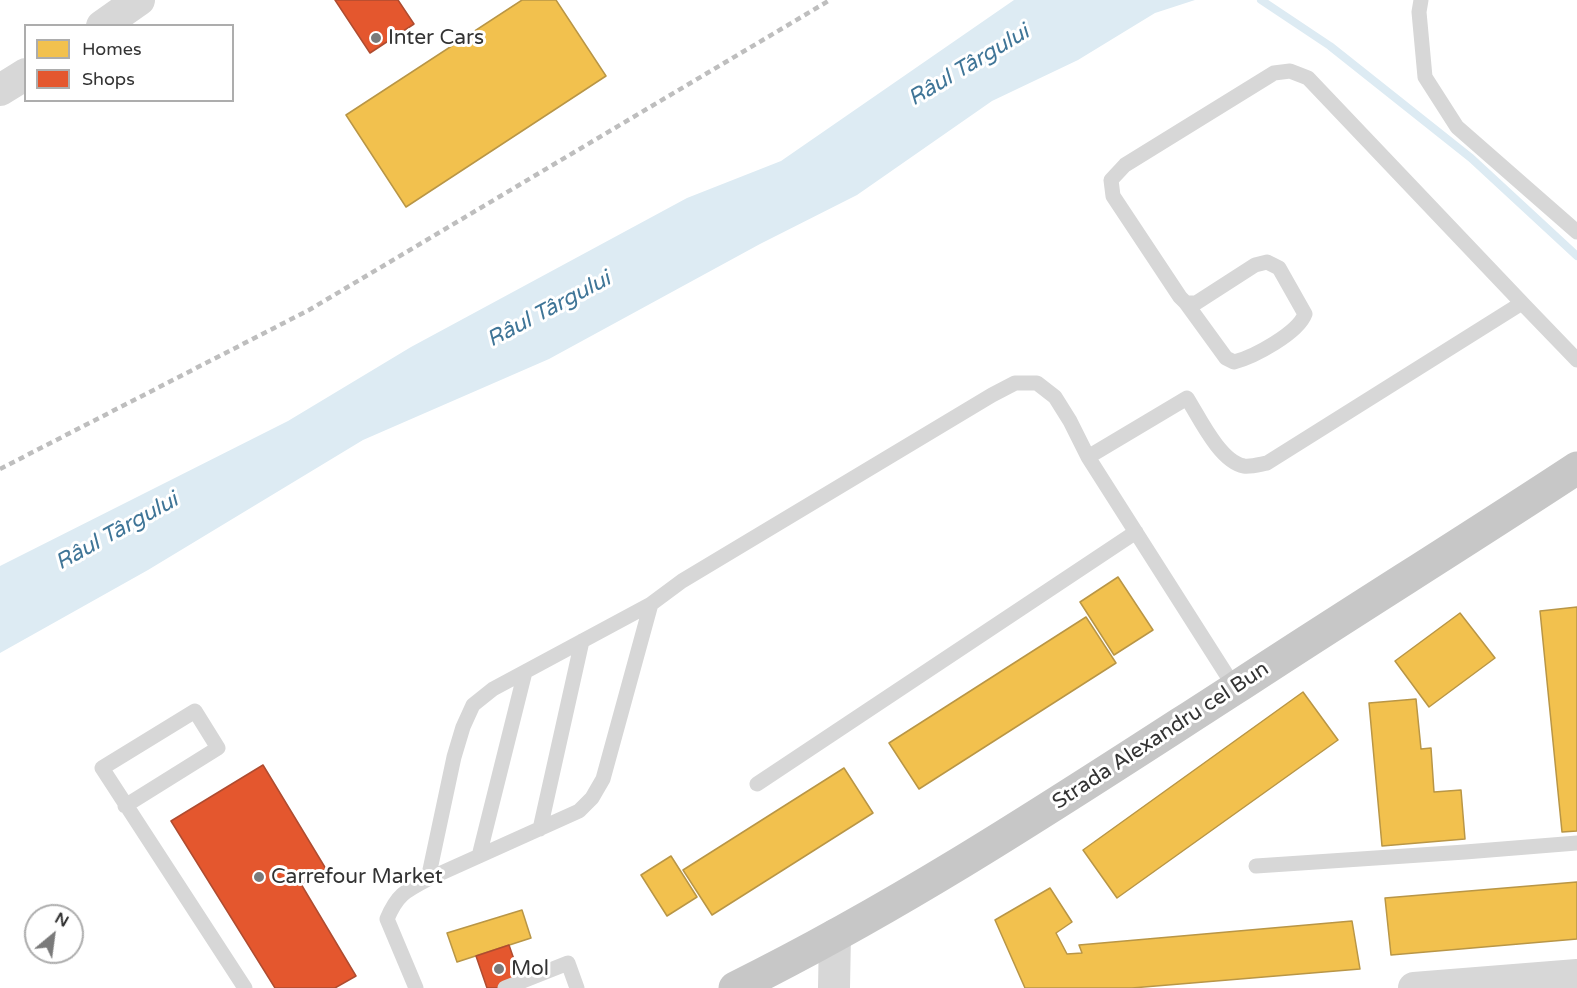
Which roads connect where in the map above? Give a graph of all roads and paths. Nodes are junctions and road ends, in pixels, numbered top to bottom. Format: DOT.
graph roads {
  1 [pos="139,0"];
  2 [pos="1421,0"];
  3 [pos="105,24"];
  4 [pos="24,75"];
  5 [pos="0,90"];
  6 [pos="1577,232"];
  7 [pos="1186,303"];
  8 [pos="1522,303"];
  9 [pos="1577,360"];
  10 [pos="1088,457"];
  11 [pos="1577,468"];
  12 [pos="1136,532"];
  13 [pos="651,604"];
  14 [pos="582,641"];
  15 [pos="525,672"];
  16 [pos="1235,688"];
  17 [pos="757,784"];
  18 [pos="125,806"];
  19 [pos="540,829"];
  20 [pos="1577,843"];
  21 [pos="479,856"];
  22 [pos="1256,866"];
  23 [pos="428,879"];
  24 [pos="835,935"];
  25 [pos="1577,975"];
  26 [pos="1536,982"];
  27 [pos="245,988"];
  28 [pos="416,988"];
  29 [pos="505,988"];
  30 [pos="578,988"];
  31 [pos="735,988"];
  32 [pos="834,988"];
  33 [pos="1414,988"];
  1 -- 3 [label="street"];
  2 -- 6 [label="lane"];
  4 -- 5 [label="street"];
  7 -- 7 [label="lane"];
  7 -- 8 [label="lane"];
  8 -- 9 [label="lane"];
  8 -- 10 [label="lane"];
  10 -- 12 [label="lane"];
  10 -- 13 [label="lane"];
  11 -- 16 [label="highway, Strada Alexandru cel Bun"];
  12 -- 16 [label="lane"];
  12 -- 17 [label="lane"];
  13 -- 14 [label="lane"];
  13 -- 19 [label="lane"];
  14 -- 15 [label="lane"];
  14 -- 19 [label="lane"];
  15 -- 21 [label="lane"];
  15 -- 23 [label="lane"];
  16 -- 24 [label="highway, Strada Alexandru cel Bun"];
  18 -- 18 [label="lane"];
  18 -- 27 [label="lane"];
  19 -- 21 [label="lane"];
  20 -- 22 [label="lane"];
  21 -- 23 [label="lane"];
  23 -- 28 [label="lane"];
  24 -- 31 [label="highway, Strada Alexandru cel Bun"];
  24 -- 32 [label="street"];
  25 -- 26 [label="street"];
  26 -- 33 [label="street"];
  29 -- 30 [label="lane"];
}
